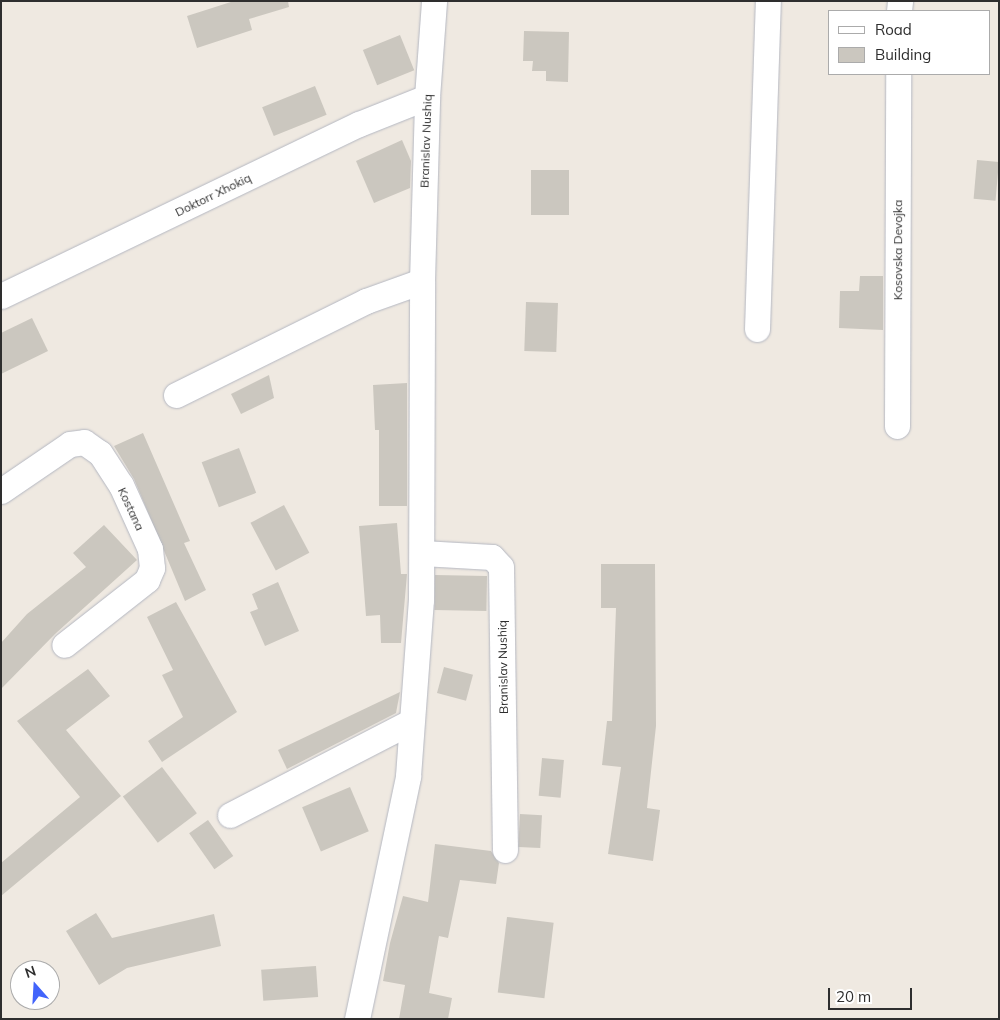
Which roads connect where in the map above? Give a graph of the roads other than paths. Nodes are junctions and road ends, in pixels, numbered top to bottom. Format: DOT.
graph roads {
  1 [pos="434,1"];
  2 [pos="768,1"];
  3 [pos="898,75"];
  4 [pos="427,97"];
  5 [pos="422,281"];
  6 [pos="1,296"];
  7 [pos="757,329"];
  8 [pos="176,395"];
  9 [pos="897,426"];
  10 [pos="1,491"];
  11 [pos="422,553"];
  12 [pos="64,645"];
  13 [pos="410,722"];
  14 [pos="230,814"];
  15 [pos="505,850"];
  16 [pos="356,1019"];
  1 -- 4 [label="street, Branislav Nushiq"];
  2 -- 7 [label="street"];
  3 -- 9 [label="street, Kosovska Devojka"];
  4 -- 5 [label="street, Branislav Nushiq"];
  4 -- 6 [label="street, Doktorr Xhokiq"];
  5 -- 8 [label="street"];
  5 -- 11 [label="street, Branislav Nushiq"];
  10 -- 12 [label="street, Kostana"];
  11 -- 13 [label="street, Branislav Nushiq"];
  11 -- 15 [label="street, Branislav Nushiq"];
  13 -- 14 [label="street"];
  13 -- 16 [label="street, Branislav Nushiq"];
}
